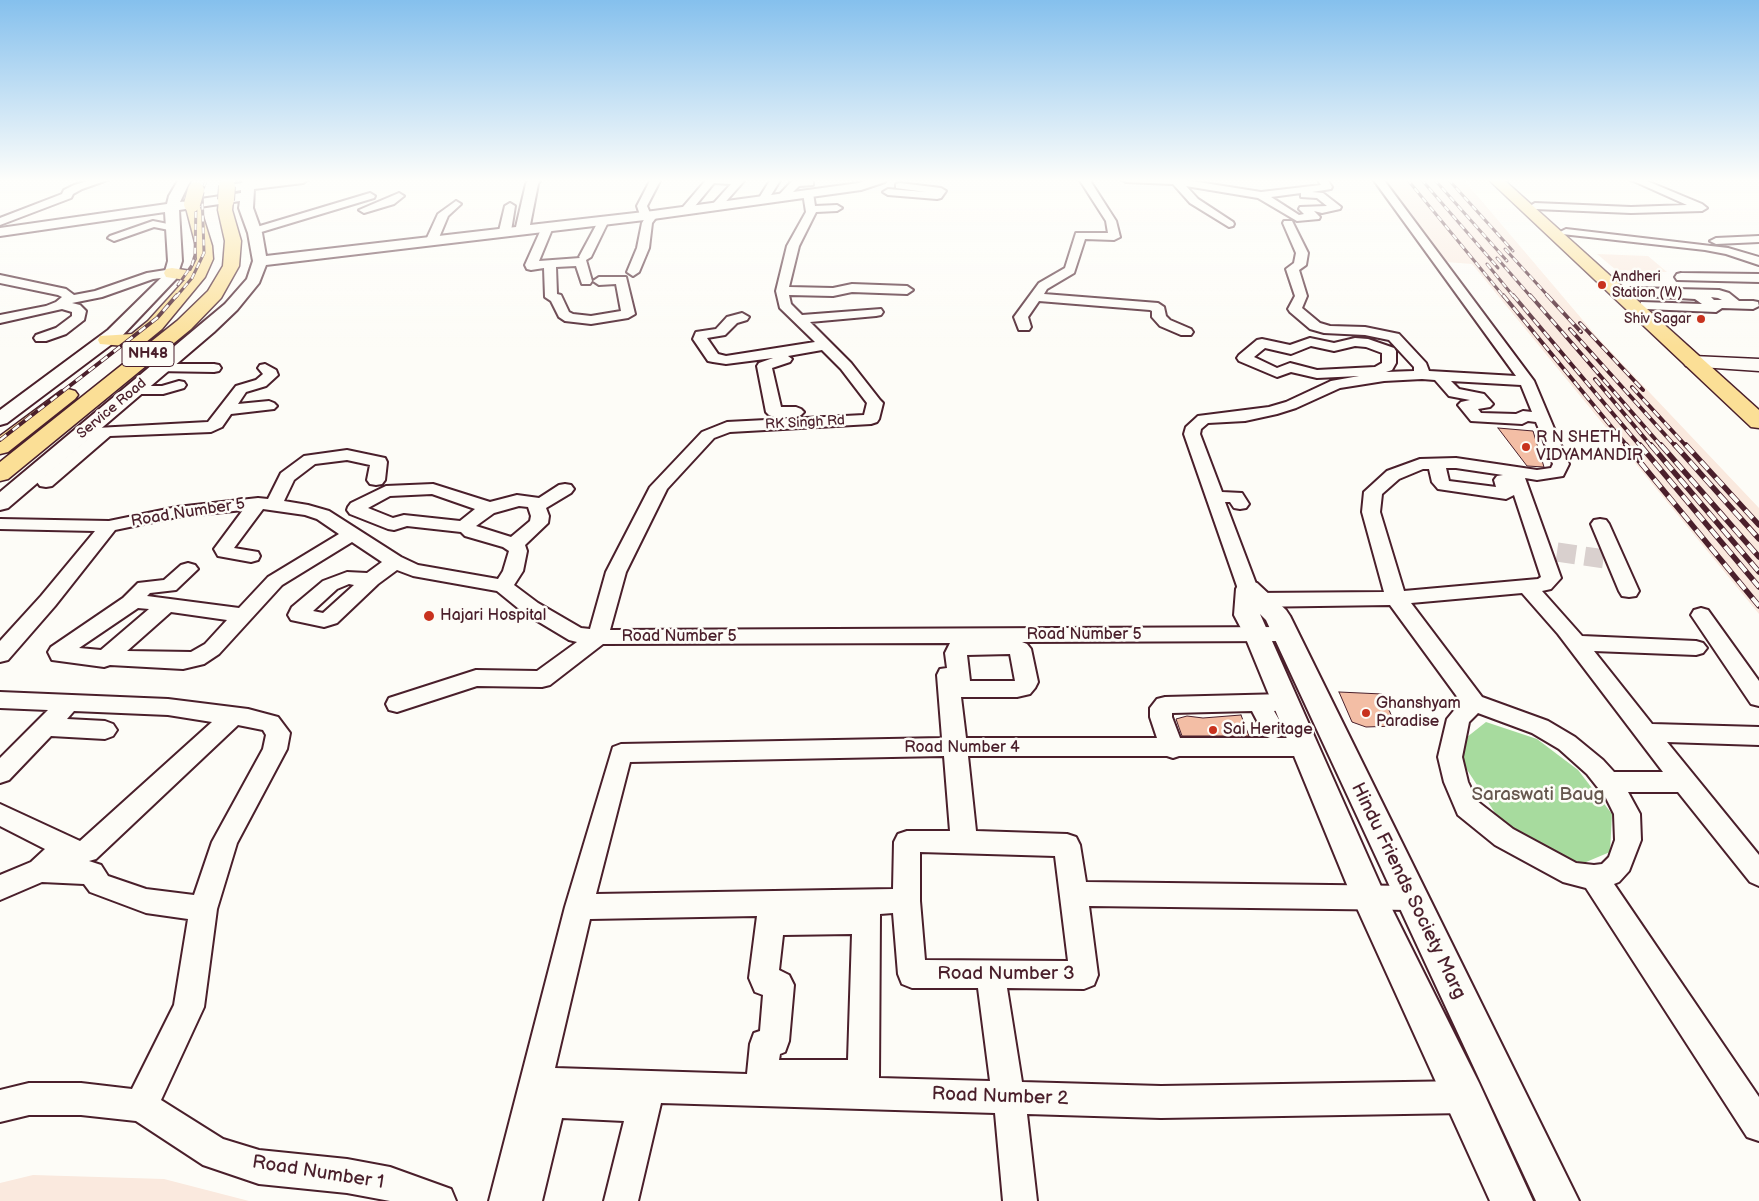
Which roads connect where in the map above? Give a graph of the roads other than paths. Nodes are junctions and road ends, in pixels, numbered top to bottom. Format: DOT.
graph roads {
  1 [pos="122,235"];
  2 [pos="177,235"];
  3 [pos="196,235"];
  4 [pos="231,235"];
  5 [pos="255,235"];
  6 [pos="434,235"];
  7 [pos="472,235"];
  8 [pos="543,235"];
  9 [pos="596,235"];
  10 [pos="646,235"];
  11 [pos="798,235"];
  12 [pos="1080,235"];
  13 [pos="1082,235"];
  14 [pos="1114,235"];
  15 [pos="1294,235"];
  16 [pos="1419,235"];
  17 [pos="1558,235"];
  18 [pos="1569,235"];
  19 [pos="1596,235"];
  20 [pos="114,238"];
  21 [pos="1759,239"];
  22 [pos="432,240"];
  23 [pos="1705,246"];
  24 [pos="585,257"];
  25 [pos="260,261"];
  26 [pos="1759,261"];
  27 [pos="550,263"];
  28 [pos="633,272"];
  29 [pos="172,273"];
  30 [pos="849,276"];
  31 [pos="197,277"];
  32 [pos="1681,277"];
  33 [pos="1759,278"];
  34 [pos="0,279"];
  35 [pos="820,281"];
  36 [pos="784,286"];
  37 [pos="844,288"];
  38 [pos="908,290"];
  39 [pos="1695,295"];
  40 [pos="1036,297"];
  41 [pos="1648,299"];
  42 [pos="65,302"];
  43 [pos="1712,304"];
  44 [pos="1733,305"];
  45 [pos="1753,305"];
  46 [pos="876,312"];
  47 [pos="850,314"];
  48 [pos="742,317"];
  49 [pos="0,319"];
  50 [pos="798,319"];
  51 [pos="1024,327"];
  52 [pos="1186,332"];
  53 [pos="41,338"];
  54 [pos="107,340"];
  55 [pos="137,340"];
  56 [pos="826,346"];
  57 [pos="1759,365"];
  58 [pos="1706,366"];
  59 [pos="169,368"];
  60 [pos="214,368"];
  61 [pos="265,368"];
  62 [pos="1759,372"];
  63 [pos="1317,374"];
  64 [pos="1381,374"];
  65 [pos="1422,375"];
  66 [pos="1439,376"];
  67 [pos="1527,381"];
  68 [pos="179,384"];
  69 [pos="1336,384"];
  70 [pos="144,390"];
  71 [pos="1512,404"];
  72 [pos="269,406"];
  73 [pos="1759,406"];
  74 [pos="226,410"];
  75 [pos="796,412"];
  76 [pos="1523,416"];
  77 [pos="1542,418"];
  78 [pos="0,419"];
  79 [pos="1759,422"];
  80 [pos="84,432"];
  81 [pos="104,432"];
  82 [pos="0,447"];
  83 [pos="1437,467"];
  84 [pos="0,474"];
  85 [pos="1512,479"];
  86 [pos="376,480"];
  87 [pos="46,482"];
  88 [pos="565,489"];
  89 [pos="1215,497"];
  90 [pos="1237,497"];
  91 [pos="0,503"];
  92 [pos="266,504"];
  93 [pos="536,505"];
  94 [pos="489,508"];
  95 [pos="366,514"];
  96 [pos="1541,516"];
  97 [pos="0,524"];
  98 [pos="1600,524"];
  99 [pos="109,526"];
  100 [pos="467,527"];
  101 [pos="347,531"];
  102 [pos="514,544"];
  103 [pos="1551,552"];
  104 [pos="251,556"];
  105 [pos="395,562"];
  106 [pos="188,569"];
  107 [pos="371,580"];
  108 [pos="503,586"];
  109 [pos="1528,588"];
  110 [pos="1629,591"];
  111 [pos="1252,596"];
  112 [pos="1396,598"];
  113 [pos="134,600"];
  114 [pos="166,605"];
  115 [pos="1701,614"];
  116 [pos="242,615"];
  117 [pos="1271,634"];
  118 [pos="945,636"];
  119 [pos="598,637"];
  120 [pos="988,641"];
  121 [pos="1576,644"];
  122 [pos="1696,648"];
  123 [pos="0,654"];
  124 [pos="104,659"];
  125 [pos="955,689"];
  126 [pos="1759,698"];
  127 [pos="0,700"];
  128 [pos="69,703"];
  129 [pos="1474,703"];
  130 [pos="397,704"];
  131 [pos="1272,712"];
  132 [pos="233,716"];
  133 [pos="45,727"];
  134 [pos="105,730"];
  135 [pos="1646,733"];
  136 [pos="1759,736"];
  137 [pos="955,747"];
  138 [pos="1304,747"];
  139 [pos="1173,748"];
  140 [pos="0,773"];
  141 [pos="1608,782"];
  142 [pos="1684,782"];
  143 [pos="0,814"];
  144 [pos="964,841"];
  145 [pos="65,847"];
  146 [pos="40,870"];
  147 [pos="1759,874"];
  148 [pos="1594,878"];
  149 [pos="0,888"];
  150 [pos="1074,894"];
  151 [pos="1368,897"];
  152 [pos="1412,898"];
  153 [pos="906,901"];
  154 [pos="579,907"];
  155 [pos="203,909"];
  156 [pos="865,911"];
  157 [pos="771,913"];
  158 [pos="991,974"];
  159 [pos="761,1083"];
  160 [pos="863,1084"];
  161 [pos="546,1089"];
  162 [pos="646,1096"];
  163 [pos="1009,1097"];
  164 [pos="1465,1097"];
  165 [pos="0,1106"];
  166 [pos="141,1106"];
  167 [pos="1759,1125"];
  168 [pos="439,1201"];
  169 [pos="506,1201"];
  170 [pos="525,1201"];
  171 [pos="621,1201"];
  172 [pos="1020,1201"];
  173 [pos="1512,1201"];
  174 [pos="1558,1201"];
  1 -- 20 [label="street"];
  2 -- 29 [label="street"];
  3 -- 31 [label="main road, NH48"];
  4 -- 84 [label="main road, NH48"];
  5 -- 25 [label="street"];
  6 -- 22 [label="street"];
  7 -- 22 [label="street"];
  8 -- 27 [label="street"];
  9 -- 24 [label="street"];
  10 -- 28 [label="street"];
  11 -- 36 [label="street"];
  12 -- 40 [label="street"];
  13 -- 14 [label="street"];
  15 -- 65 [label="street"];
  16 -- 67 [label="street"];
  17 -- 58 [label="main road"];
  18 -- 41 [label="main road"];
  19 -- 23 [label="street"];
  21 -- 23 [label="street"];
  22 -- 25 [label="street"];
  23 -- 26 [label="street"];
  25 -- 59 [label="street, Service Road"];
  27 -- 27 [label="street"];
  29 -- 31 [label="main road"];
  29 -- 42 [label="street"];
  29 -- 54 [label="street"];
  30 -- 37 [label="street"];
  31 -- 55 [label="main road, NH48"];
  32 -- 33 [label="street"];
  34 -- 42 [label="street"];
  35 -- 36 [label="street"];
  36 -- 37 [label="street"];
  36 -- 50 [label="street, RK Singh Rd"];
  37 -- 38 [label="street"];
  37 -- 47 [label="street"];
  39 -- 41 [label="street"];
  39 -- 43 [label="street"];
  39 -- 44 [label="street"];
  40 -- 51 [label="street"];
  40 -- 52 [label="street"];
  41 -- 43 [label="street"];
  41 -- 58 [label="main road"];
  42 -- 49 [label="street"];
  42 -- 53 [label="street"];
  43 -- 44 [label="street"];
  44 -- 45 [label="street"];
  46 -- 47 [label="street"];
  47 -- 50 [label="street"];
  48 -- 56 [label="street"];
  50 -- 56 [label="street, RK Singh Rd"];
  54 -- 55 [label="main road"];
  54 -- 78 [label="street"];
  55 -- 82 [label="main road, NH48"];
  56 -- 75 [label="street"];
  56 -- 119 [label="street, RK Singh Rd"];
  57 -- 58 [label="main road"];
  58 -- 62 [label="main road"];
  58 -- 73 [label="main road"];
  58 -- 79 [label="main road"];
  59 -- 60 [label="street"];
  59 -- 70 [label="street, Service Road"];
  61 -- 74 [label="street"];
  63 -- 64 [label="street"];
  63 -- 64 [label="street"];
  63 -- 69 [label="street"];
  64 -- 65 [label="street, Hindu Friends Society Marg"];
  64 -- 69 [label="street, Hindu Friends Society Marg"];
  65 -- 66 [label="street, Hindu Friends Society Marg"];
  66 -- 67 [label="street, Hindu Friends Society Marg"];
  66 -- 76 [label="street"];
  67 -- 77 [label="street"];
  68 -- 70 [label="street"];
  69 -- 89 [label="street, Hindu Friends Society Marg"];
  70 -- 80 [label="street, Service Road"];
  71 -- 76 [label="street"];
  72 -- 74 [label="street"];
  74 -- 81 [label="street"];
  76 -- 77 [label="street"];
  77 -- 85 [label="street"];
  80 -- 81 [label="street"];
  80 -- 91 [label="street, Service Road"];
  81 -- 87 [label="street"];
  83 -- 85 [label="street"];
  83 -- 85 [label="street"];
  83 -- 112 [label="street"];
  85 -- 103 [label="street"];
  86 -- 92 [label="street"];
  88 -- 93 [label="street"];
  89 -- 90 [label="street"];
  89 -- 111 [label="street, Hindu Friends Society Marg"];
  92 -- 99 [label="street, Road Number 5"];
  92 -- 101 [label="street, Road Number 5"];
  92 -- 104 [label="street"];
  93 -- 94 [label="street"];
  93 -- 102 [label="street"];
  94 -- 95 [label="street"];
  94 -- 100 [label="street"];
  95 -- 100 [label="street"];
  95 -- 101 [label="street"];
  96 -- 103 [label="street"];
  97 -- 99 [label="street, Road Number 5"];
  98 -- 110 [label="street"];
  99 -- 123 [label="street, Road Number 5"];
  100 -- 102 [label="street"];
  101 -- 105 [label="street, Road Number 5"];
  101 -- 116 [label="street"];
  102 -- 108 [label="street"];
  103 -- 109 [label="street"];
  105 -- 107 [label="street"];
  105 -- 108 [label="street, Road Number 5"];
  106 -- 113 [label="street"];
  108 -- 119 [label="street, Road Number 5"];
  109 -- 112 [label="street"];
  109 -- 121 [label="street"];
  111 -- 112 [label="street"];
  111 -- 117 [label="street, Hindu Friends Society Marg"];
  112 -- 129 [label="street"];
  113 -- 114 [label="street"];
  113 -- 124 [label="street"];
  114 -- 116 [label="street"];
  114 -- 124 [label="street"];
  115 -- 126 [label="street"];
  116 -- 124 [label="street"];
  117 -- 120 [label="street, Road Number 5"];
  117 -- 131 [label="street, Hindu Friends Society Marg"];
  117 -- 152 [label="street, Hindu Friends Society Marg"];
  118 -- 119 [label="street, Road Number 5"];
  118 -- 120 [label="street, Road Number 5"];
  118 -- 125 [label="street"];
  119 -- 130 [label="street"];
  120 -- 125 [label="street"];
  120 -- 125 [label="street"];
  121 -- 122 [label="street"];
  121 -- 135 [label="street"];
  125 -- 137 [label="street"];
  127 -- 128 [label="street"];
  128 -- 132 [label="street"];
  128 -- 133 [label="street"];
  129 -- 141 [label="street"];
  129 -- 148 [label="street"];
  131 -- 138 [label="street, Hindu Friends Society Marg"];
  131 -- 139 [label="street"];
  132 -- 145 [label="street"];
  132 -- 155 [label="street"];
  133 -- 134 [label="street"];
  133 -- 140 [label="street"];
  135 -- 136 [label="street"];
  135 -- 142 [label="street"];
  137 -- 139 [label="street, Road Number 4"];
  137 -- 144 [label="street"];
  137 -- 154 [label="street, Road Number 4"];
  138 -- 139 [label="street, Road Number 4"];
  138 -- 151 [label="street, Hindu Friends Society Marg"];
  141 -- 142 [label="street"];
  141 -- 148 [label="street"];
  142 -- 147 [label="street"];
  143 -- 145 [label="street"];
  144 -- 150 [label="street"];
  144 -- 153 [label="street"];
  145 -- 146 [label="street"];
  146 -- 149 [label="street"];
  146 -- 155 [label="street"];
  148 -- 167 [label="street"];
  150 -- 151 [label="street"];
  150 -- 158 [label="street, Road Number 3"];
  151 -- 152 [label="street"];
  151 -- 164 [label="street, Hindu Friends Society Marg"];
  152 -- 174 [label="street, Hindu Friends Society Marg"];
  153 -- 156 [label="street"];
  153 -- 158 [label="street, Road Number 3"];
  154 -- 157 [label="street"];
  154 -- 161 [label="street"];
  155 -- 166 [label="street"];
  156 -- 157 [label="street"];
  156 -- 160 [label="street"];
  157 -- 159 [label="street"];
  158 -- 163 [label="street"];
  159 -- 160 [label="street, Road Number 2"];
  159 -- 162 [label="street, Road Number 2"];
  160 -- 163 [label="street, Road Number 2"];
  161 -- 162 [label="street, Road Number 2"];
  161 -- 169 [label="street"];
  161 -- 170 [label="street"];
  162 -- 171 [label="street"];
  163 -- 164 [label="street, Road Number 2"];
  163 -- 172 [label="street"];
  164 -- 173 [label="street, Hindu Friends Society Marg"];
  165 -- 166 [label="street, Road Number 1"];
  166 -- 168 [label="street, Road Number 1"];
}
